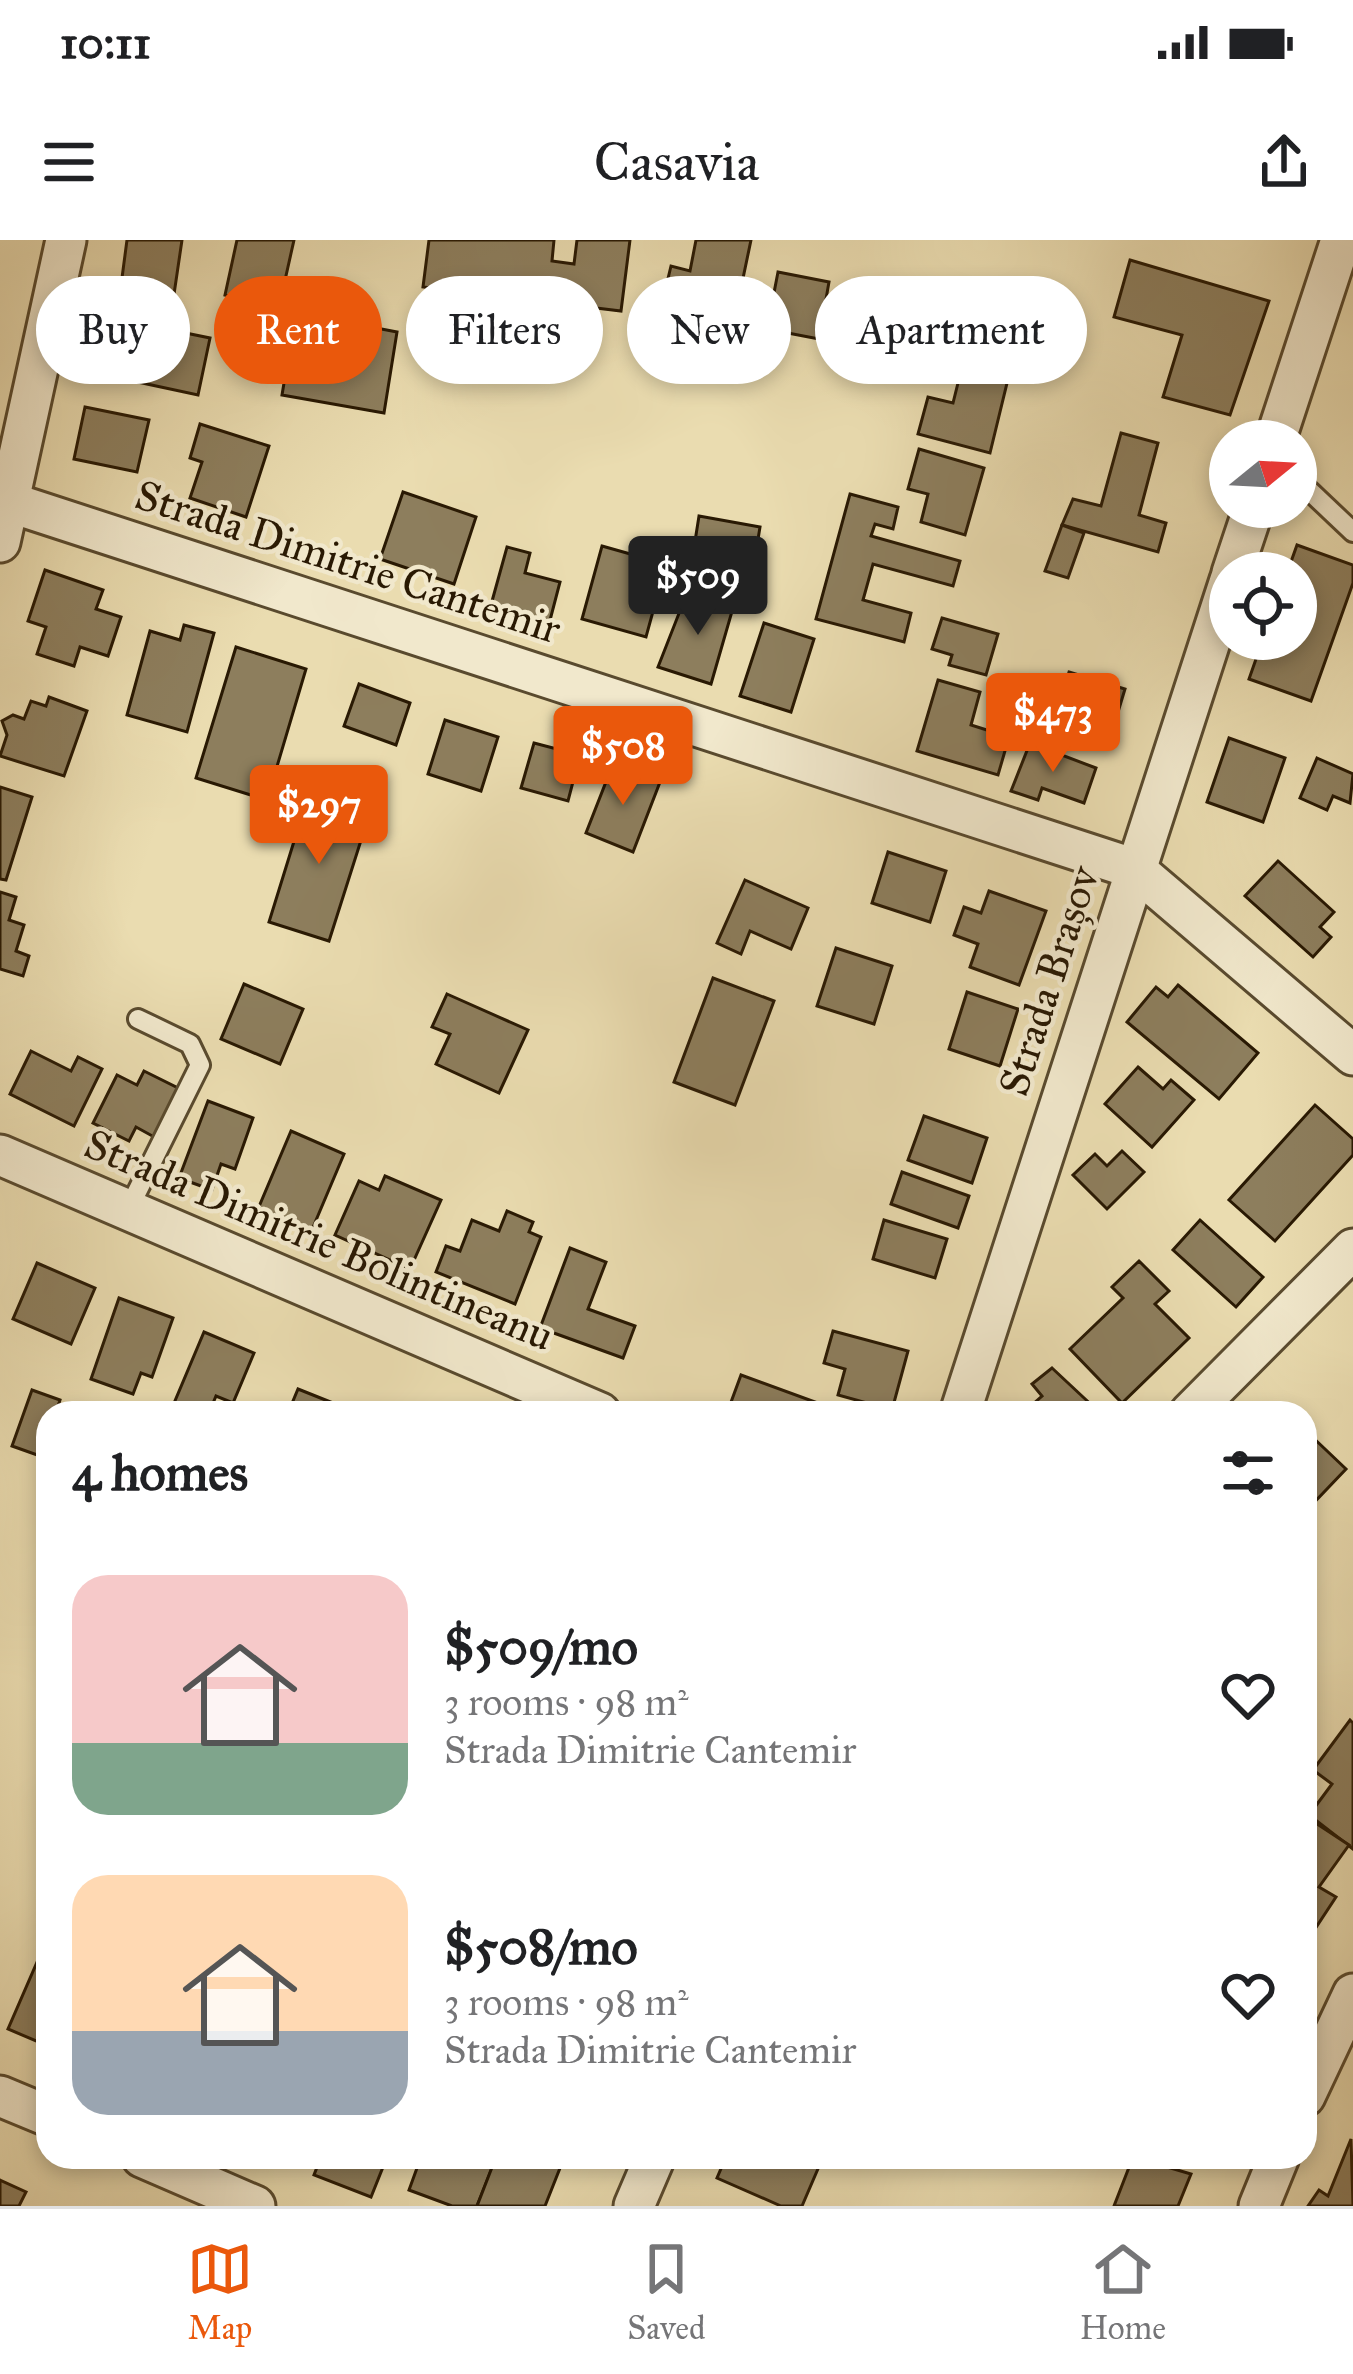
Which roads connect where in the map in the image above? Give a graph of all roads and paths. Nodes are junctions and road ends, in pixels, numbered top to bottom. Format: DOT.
graph roads {
  1 [pos="66,240"];
  2 [pos="1341,240"];
  3 [pos="1282,420"];
  4 [pos="1317,498"];
  5 [pos="12,503"];
  6 [pos="1353,532"];
  7 [pos="0,542"];
  8 [pos="1209,644"];
  9 [pos="1136,869"];
  10 [pos="138,1019"];
  11 [pos="1353,1055"];
  12 [pos="0,1155"];
  13 [pos="128,1210"];
  14 [pos="1353,1249"];
  15 [pos="572,1401"];
  16 [pos="964,1401"];
  17 [pos="1202,1401"];
  18 [pos="1353,1994"];
  19 [pos="1317,2070"];
  20 [pos="0,2096"];
  21 [pos="36,2111"];
  22 [pos="170,2169"];
  23 [pos="650,2169"];
  24 [pos="1274,2169"];
  25 [pos="256,2206"];
  26 [pos="634,2206"];
  27 [pos="1259,2206"];
  1 -- 5 [label="street"];
  2 -- 3 [label="street"];
  4 -- 6 [label="lane"];
  5 -- 7 [label="street"];
  5 -- 9 [label="street, Strada Dimitrie Cantemir"];
  8 -- 9 [label="street, Strada Brașov"];
  9 -- 11 [label="street, Strada Dimitrie Cantemir"];
  9 -- 16 [label="street, Strada Brașov"];
  10 -- 13 [label="lane"];
  12 -- 13 [label="street, Strada Dimitrie Bolintineanu"];
  13 -- 15 [label="street, Strada Dimitrie Bolintineanu"];
  14 -- 17 [label="street"];
  18 -- 19 [label="street"];
  20 -- 21 [label="street"];
  22 -- 25 [label="street"];
  23 -- 26 [label="street"];
  24 -- 27 [label="street"];
}
